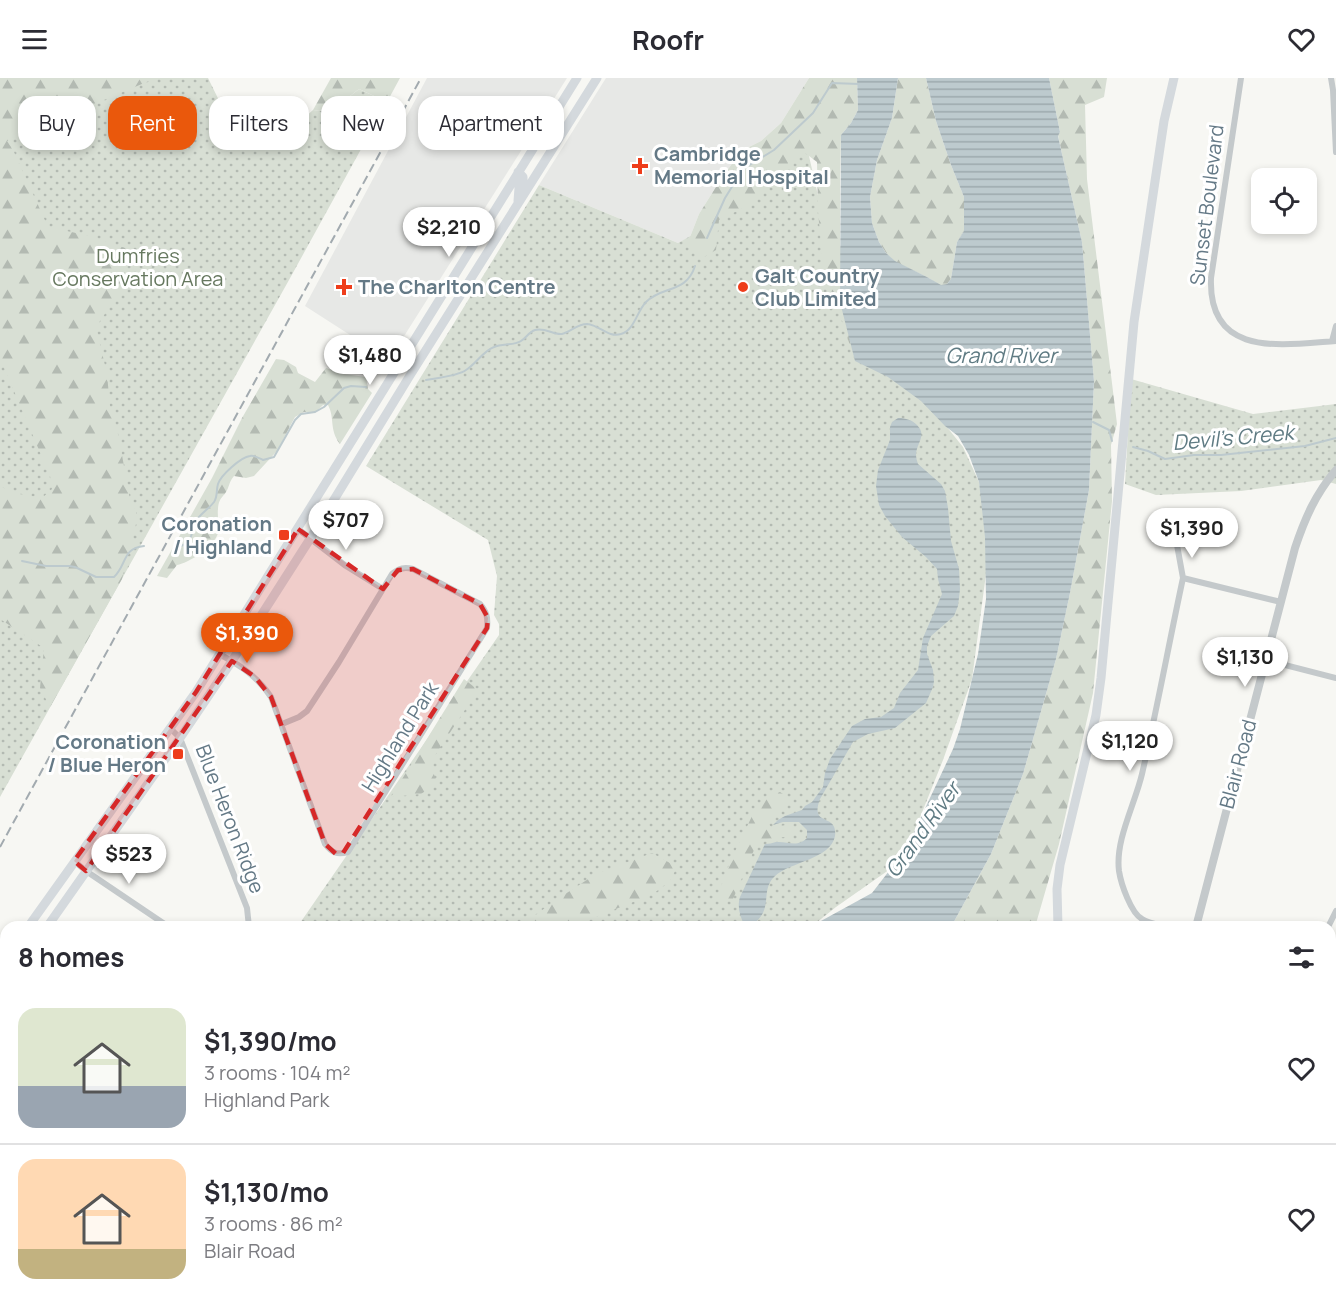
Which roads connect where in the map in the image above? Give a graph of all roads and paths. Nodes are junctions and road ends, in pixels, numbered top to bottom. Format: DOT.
graph roads {
  1 [pos="577,78"];
  2 [pos="597,78"];
  3 [pos="1174,78"];
  4 [pos="1241,78"];
  5 [pos="1331,78"];
  6 [pos="1336,152"];
  7 [pos="518,172"];
  8 [pos="518,203"];
  9 [pos="1336,326"];
  10 [pos="1334,341"];
  11 [pos="366,420"];
  12 [pos="378,428"];
  13 [pos="1336,470"];
  14 [pos="298,529"];
  15 [pos="310,539"];
  16 [pos="1177,545"];
  17 [pos="1183,578"];
  18 [pos="383,589"];
  19 [pos="1281,602"];
  20 [pos="219,654"];
  21 [pos="1266,660"];
  22 [pos="232,661"];
  23 [pos="1336,678"];
  24 [pos="282,724"];
  25 [pos="170,728"];
  26 [pos="180,738"];
  27 [pos="109,813"];
  28 [pos="121,822"];
  29 [pos="74,861"];
  30 [pos="86,871"];
  31 [pos="32,921"];
  32 [pos="51,921"];
  33 [pos="160,921"];
  34 [pos="248,921"];
  35 [pos="1058,921"];
  36 [pos="1145,921"];
  37 [pos="1198,921"];
  1 -- 7 [label="main road"];
  2 -- 8 [label="main road"];
  3 -- 35 [label="main road"];
  4 -- 10 [label="street, Sunset Boulevard"];
  5 -- 6 [label="street"];
  7 -- 8 [label="main road"];
  7 -- 11 [label="main road"];
  8 -- 12 [label="main road"];
  9 -- 10 [label="street"];
  11 -- 12 [label="main road"];
  11 -- 14 [label="main road"];
  12 -- 15 [label="main road"];
  13 -- 19 [label="street, Blair Road"];
  14 -- 15 [label="street"];
  14 -- 20 [label="main road"];
  15 -- 18 [label="street"];
  15 -- 22 [label="main road"];
  16 -- 17 [label="street"];
  17 -- 19 [label="street"];
  17 -- 36 [label="street"];
  18 -- 24 [label="street, Highland Park"];
  18 -- 24 [label="street, Highland Park"];
  19 -- 21 [label="street, Blair Road"];
  20 -- 22 [label="street, Highland Park"];
  20 -- 25 [label="main road"];
  21 -- 23 [label="street"];
  21 -- 37 [label="street, Blair Road"];
  22 -- 24 [label="street, Highland Park"];
  22 -- 26 [label="main road"];
  25 -- 26 [label="street, Blue Heron Ridge"];
  25 -- 27 [label="main road"];
  26 -- 28 [label="main road"];
  26 -- 34 [label="street, Blue Heron Ridge"];
  27 -- 28 [label="main road"];
  27 -- 29 [label="main road"];
  28 -- 30 [label="main road"];
  29 -- 30 [label="street"];
  29 -- 31 [label="main road"];
  30 -- 32 [label="main road"];
  30 -- 33 [label="street"];
}
